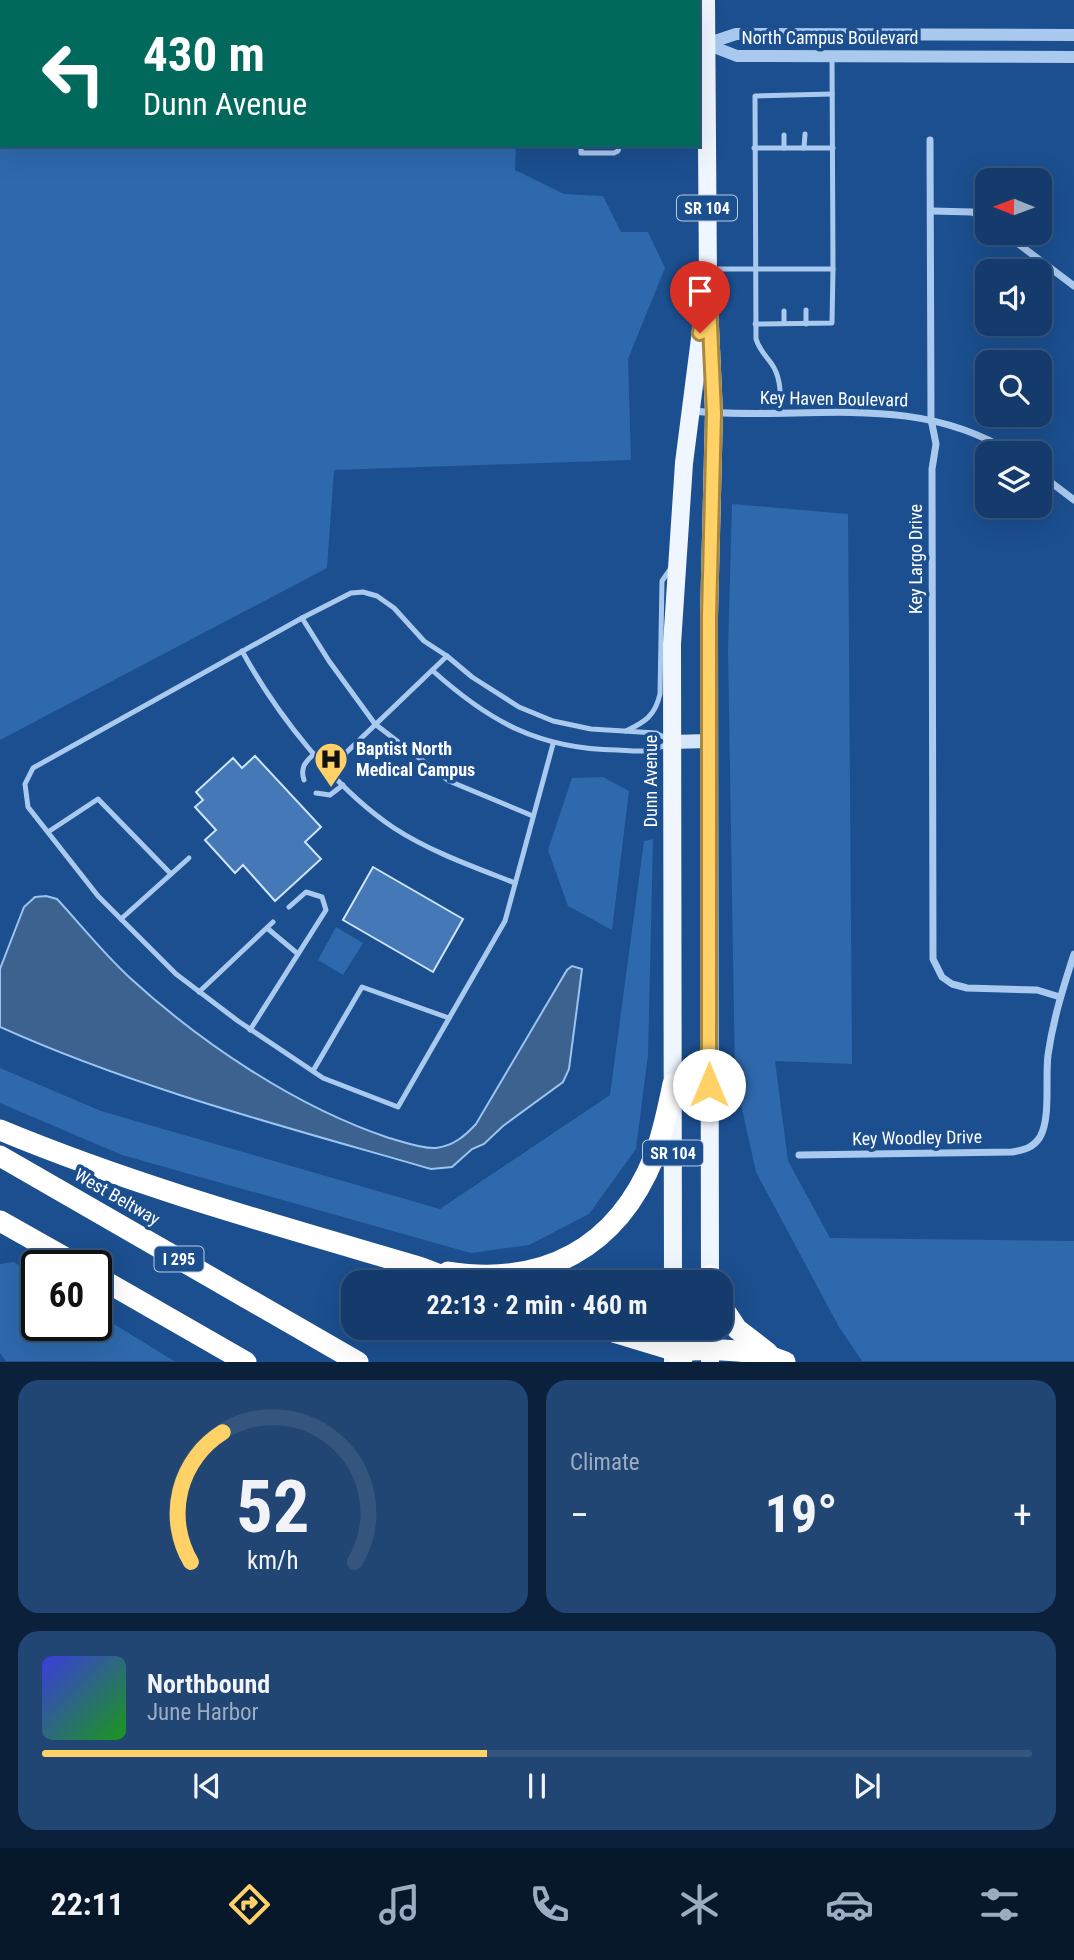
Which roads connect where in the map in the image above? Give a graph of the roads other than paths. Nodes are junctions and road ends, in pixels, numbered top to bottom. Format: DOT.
graph roads {
  1 [pos="706,0"];
  2 [pos="1043,34"];
  3 [pos="1074,35"];
  4 [pos="702,44"];
  5 [pos="832,57"];
  6 [pos="1042,57"];
  7 [pos="1074,57"];
  8 [pos="805,94"];
  9 [pos="832,94"];
  10 [pos="784,95"];
  11 [pos="784,104"];
  12 [pos="805,104"];
  13 [pos="805,134"];
  14 [pos="784,135"];
  15 [pos="930,140"];
  16 [pos="581,147"];
  17 [pos="619,147"];
  18 [pos="754,148"];
  19 [pos="784,148"];
  20 [pos="804,148"];
  21 [pos="833,148"];
  22 [pos="932,211"];
  23 [pos="975,214"];
  24 [pos="1020,245"];
  25 [pos="755,269"];
  26 [pos="785,269"];
  27 [pos="806,269"];
  28 [pos="832,269"];
  29 [pos="708,275"];
  30 [pos="784,279"];
  31 [pos="806,279"];
  32 [pos="1074,286"];
  33 [pos="806,310"];
  34 [pos="785,311"];
  35 [pos="784,323"];
  36 [pos="755,324"];
  37 [pos="806,324"];
  38 [pos="689,411"];
  39 [pos="714,413"];
  40 [pos="781,413"];
  41 [pos="931,419"];
  42 [pos="989,441"];
  43 [pos="1052,483"];
  44 [pos="1074,500"];
  45 [pos="676,559"];
  46 [pos="302,618"];
  47 [pos="242,651"];
  48 [pos="447,656"];
  49 [pos="433,671"];
  50 [pos="375,724"];
  51 [pos="622,732"];
  52 [pos="709,741"];
  53 [pos="672,742"];
  54 [pos="553,744"];
  55 [pos="314,754"];
  56 [pos="329,769"];
  57 [pos="304,780"];
  58 [pos="343,785"];
  59 [pos="316,793"];
  60 [pos="533,816"];
  61 [pos="48,832"];
  62 [pos="189,858"];
  63 [pos="171,874"];
  64 [pos="515,883"];
  65 [pos="289,907"];
  66 [pos="121,919"];
  67 [pos="274,922"];
  68 [pos="267,928"];
  69 [pos="298,954"];
  70 [pos="1074,954"];
  71 [pos="199,992"];
  72 [pos="1060,996"];
  73 [pos="449,1018"];
  74 [pos="250,1030"];
  75 [pos="313,1071"];
  76 [pos="673,1084"];
  77 [pos="0,1130"];
  78 [pos="799,1155"];
  79 [pos="0,1156"];
  80 [pos="0,1221"];
  81 [pos="51,1250"];
  82 [pos="422,1268"];
  83 [pos="427,1270"];
  84 [pos="673,1270"];
  85 [pos="711,1270"];
  86 [pos="112,1285"];
  87 [pos="733,1323"];
  88 [pos="632,1340"];
  89 [pos="675,1340"];
  90 [pos="710,1356"];
  91 [pos="679,1358"];
  92 [pos="778,1359"];
  93 [pos="247,1362"];
  94 [pos="358,1362"];
  1 -- 4 [label="main road, Dunn Avenue / SR 104"];
  2 -- 3 [label="street, North Campus Boulevard"];
  2 -- 4 [label="street, North Campus Boulevard"];
  2 -- 6 [label="street"];
  4 -- 5 [label="street, North Campus Boulevard"];
  4 -- 29 [label="main road, Dunn Avenue / SR 104"];
  5 -- 6 [label="street, North Campus Boulevard"];
  5 -- 9 [label="lane"];
  6 -- 7 [label="street, North Campus Boulevard"];
  8 -- 9 [label="lane"];
  8 -- 10 [label="lane"];
  8 -- 12 [label="lane"];
  9 -- 21 [label="lane"];
  10 -- 11 [label="lane"];
  10 -- 18 [label="lane"];
  13 -- 20 [label="lane"];
  14 -- 19 [label="lane"];
  15 -- 22 [label="street, Key Largo Drive"];
  16 -- 17 [label="lane"];
  18 -- 19 [label="lane"];
  18 -- 25 [label="lane"];
  19 -- 20 [label="lane"];
  20 -- 21 [label="lane"];
  21 -- 28 [label="lane"];
  22 -- 23 [label="street"];
  22 -- 41 [label="street, Key Largo Drive"];
  24 -- 32 [label="street"];
  25 -- 26 [label="lane"];
  25 -- 29 [label="lane"];
  25 -- 36 [label="lane"];
  26 -- 27 [label="lane"];
  26 -- 30 [label="lane"];
  27 -- 28 [label="lane"];
  27 -- 31 [label="lane"];
  28 -- 37 [label="lane"];
  29 -- 38 [label="main road, Dunn Avenue / SR 104"];
  29 -- 39 [label="main road, Dunn Avenue / SR 104"];
  33 -- 37 [label="lane"];
  34 -- 35 [label="lane"];
  35 -- 36 [label="lane"];
  35 -- 37 [label="lane"];
  36 -- 40 [label="lane"];
  38 -- 39 [label="street, Key Haven Boulevard"];
  38 -- 45 [label="main road, Dunn Avenue / SR 104"];
  39 -- 40 [label="street, Key Haven Boulevard"];
  39 -- 52 [label="main road, Dunn Avenue / SR 104"];
  40 -- 41 [label="street, Key Haven Boulevard"];
  41 -- 42 [label="street, Key Haven Boulevard"];
  41 -- 72 [label="street, Key Largo Drive"];
  43 -- 44 [label="street"];
  45 -- 51 [label="lane"];
  45 -- 53 [label="main road, Dunn Avenue / SR 104"];
  46 -- 47 [label="lane"];
  46 -- 48 [label="lane"];
  46 -- 50 [label="lane"];
  47 -- 55 [label="lane"];
  47 -- 61 [label="lane"];
  48 -- 49 [label="lane"];
  48 -- 51 [label="lane"];
  49 -- 50 [label="lane"];
  49 -- 54 [label="lane"];
  50 -- 56 [label="lane"];
  50 -- 60 [label="lane"];
  51 -- 53 [label="lane"];
  52 -- 53 [label="main road"];
  52 -- 85 [label="main road, Dunn Avenue / SR 104"];
  53 -- 54 [label="lane"];
  53 -- 76 [label="main road, Dunn Avenue / SR 104"];
  54 -- 60 [label="lane"];
  55 -- 56 [label="lane"];
  55 -- 57 [label="lane"];
  56 -- 58 [label="lane"];
  58 -- 59 [label="lane"];
  58 -- 64 [label="lane"];
  60 -- 64 [label="lane"];
  61 -- 63 [label="lane"];
  61 -- 66 [label="lane"];
  62 -- 63 [label="lane"];
  63 -- 66 [label="lane"];
  64 -- 73 [label="lane"];
  65 -- 69 [label="lane"];
  66 -- 71 [label="lane"];
  67 -- 68 [label="lane"];
  68 -- 69 [label="lane"];
  68 -- 71 [label="lane"];
  69 -- 74 [label="lane"];
  70 -- 72 [label="street"];
  71 -- 74 [label="lane"];
  72 -- 78 [label="street, Key Woodley Drive"];
  73 -- 75 [label="lane"];
  73 -- 75 [label="lane"];
  74 -- 75 [label="lane"];
  76 -- 82 [label="highway"];
  76 -- 84 [label="main road, Dunn Avenue / SR 104"];
  77 -- 82 [label="highway"];
  79 -- 94 [label="highway, West Beltway / I 295"];
  80 -- 81 [label="highway"];
  82 -- 83 [label="highway"];
  86 -- 93 [label="highway"];
  87 -- 92 [label="highway"];
  88 -- 91 [label="highway"];
  89 -- 91 [label="main road"];
  90 -- 91 [label="highway"];
  90 -- 92 [label="highway"];
}
